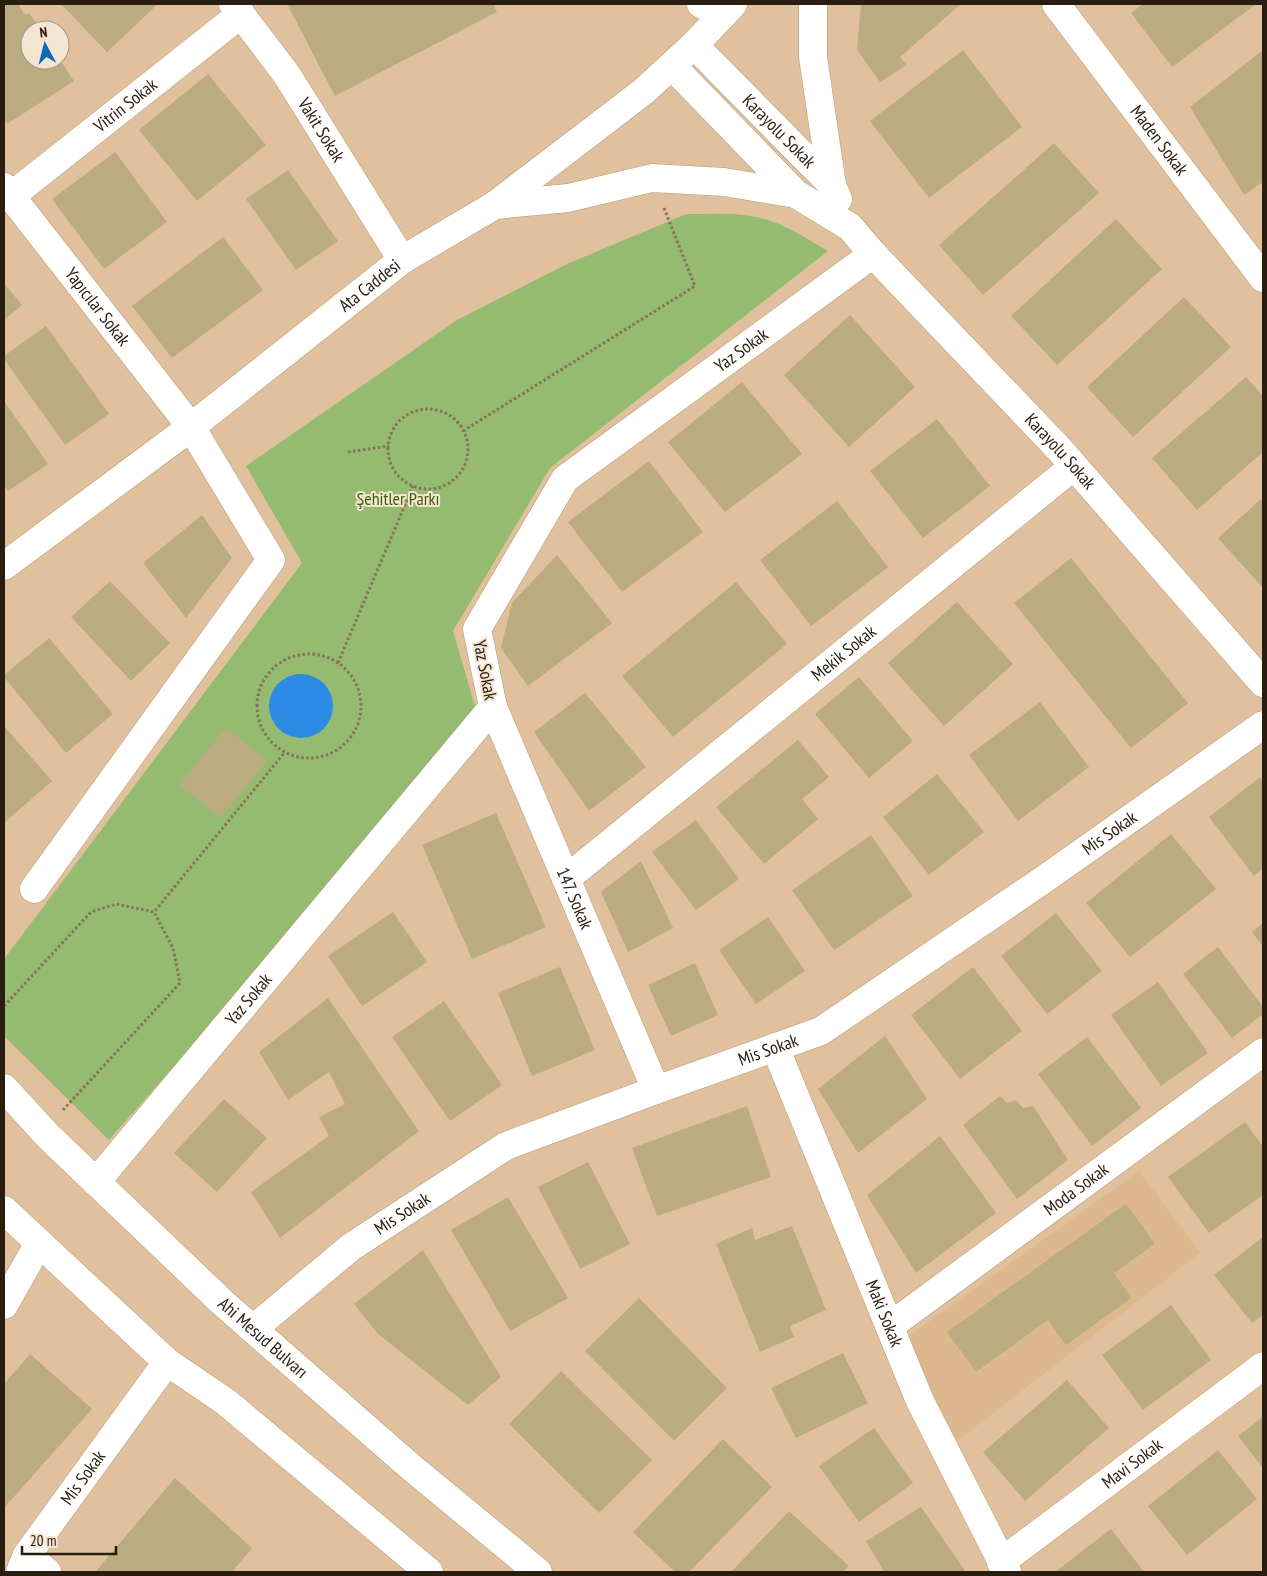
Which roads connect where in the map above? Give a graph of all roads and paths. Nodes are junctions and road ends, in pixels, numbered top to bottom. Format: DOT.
graph roads {
  1 [pos="813,4"];
  2 [pos="1056,4"];
  3 [pos="719,7"];
  4 [pos="237,9"];
  5 [pos="694,45"];
  6 [pos="672,66"];
  7 [pos="652,178"];
  8 [pos="832,186"];
  9 [pos="7,191"];
  10 [pos="796,194"];
  11 [pos="495,205"];
  12 [pos="850,228"];
  13 [pos="873,254"];
  14 [pos="402,260"];
  15 [pos="1263,278"];
  16 [pos="190,427"];
  17 [pos="463,431"];
  18 [pos="388,446"];
  19 [pos="348,452"];
  20 [pos="1074,466"];
  21 [pos="413,486"];
  22 [pos="4,566"];
  23 [pos="338,663"];
  24 [pos="1263,683"];
  25 [pos="494,707"];
  26 [pos="1263,725"];
  27 [pos="286,752"];
  28 [pos="566,879"];
  29 [pos="34,889"];
  30 [pos="154,912"];
  31 [pos="4,1006"];
  32 [pos="775,1047"];
  33 [pos="1263,1052"];
  34 [pos="4,1088"];
  35 [pos="656,1090"];
  36 [pos="43,1131"];
  37 [pos="96,1182"];
  38 [pos="4,1210"];
  39 [pos="40,1243"];
  40 [pos="4,1305"];
  41 [pos="890,1326"];
  42 [pos="253,1329"];
  43 [pos="167,1362"];
  44 [pos="1263,1366"];
  45 [pos="23,1564"];
  46 [pos="1004,1567"];
  47 [pos="47,1572"];
  48 [pos="429,1572"];
  49 [pos="538,1572"];
  1 -- 8 [label="street"];
  2 -- 15 [label="street, Maden Sokak"];
  3 -- 5 [label="street, Ata Caddesi"];
  4 -- 9 [label="street, Vitrin Sokak"];
  4 -- 14 [label="street, Vakit Sokak"];
  5 -- 6 [label="street, Ata Caddesi"];
  5 -- 8 [label="street, Karayolu Sokak"];
  6 -- 10 [label="street, Karayolu Sokak"];
  6 -- 11 [label="street, Ata Caddesi"];
  7 -- 10 [label="street"];
  7 -- 11 [label="street"];
  7 -- 17 [label="path"];
  8 -- 12 [label="street, Karayolu Sokak"];
  9 -- 16 [label="street, Yapıcılar Sokak"];
  10 -- 12 [label="street, Karayolu Sokak"];
  11 -- 14 [label="street, Ata Caddesi"];
  12 -- 13 [label="street, Karayolu Sokak"];
  13 -- 20 [label="street, Karayolu Sokak"];
  13 -- 25 [label="street, Yaz Sokak"];
  14 -- 16 [label="street, Ata Caddesi"];
  16 -- 22 [label="street, Ata Caddesi"];
  16 -- 29 [label="street, Yapıcılar Sokak"];
  17 -- 18 [label="path"];
  17 -- 21 [label="path"];
  18 -- 19 [label="path"];
  18 -- 21 [label="path"];
  20 -- 24 [label="street, Karayolu Sokak"];
  20 -- 28 [label="street, Mekik Sokak"];
  21 -- 23 [label="path"];
  23 -- 27 [label="path"];
  23 -- 27 [label="path"];
  25 -- 28 [label="street, 147. Sokak"];
  25 -- 37 [label="street, Yaz Sokak"];
  26 -- 32 [label="street, Mis Sokak"];
  27 -- 30 [label="path"];
  28 -- 35 [label="street, 147. Sokak"];
  30 -- 31 [label="path"];
  30 -- 36 [label="path"];
  32 -- 35 [label="street, Mis Sokak"];
  32 -- 41 [label="street, Maki Sokak"];
  33 -- 41 [label="street, Moda Sokak"];
  34 -- 36 [label="street, Ahi Mesud Bulvarı"];
  35 -- 42 [label="street, Mis Sokak"];
  36 -- 37 [label="street, Ahi Mesud Bulvarı"];
  37 -- 42 [label="street, Ahi Mesud Bulvarı"];
  38 -- 39 [label="street"];
  39 -- 40 [label="street"];
  39 -- 43 [label="street"];
  41 -- 46 [label="street, Maki Sokak"];
  42 -- 49 [label="street, Ahi Mesud Bulvarı"];
  43 -- 45 [label="street, Mis Sokak"];
  43 -- 48 [label="street"];
  44 -- 46 [label="street, Mavi Sokak"];
  45 -- 47 [label="street"];
}
